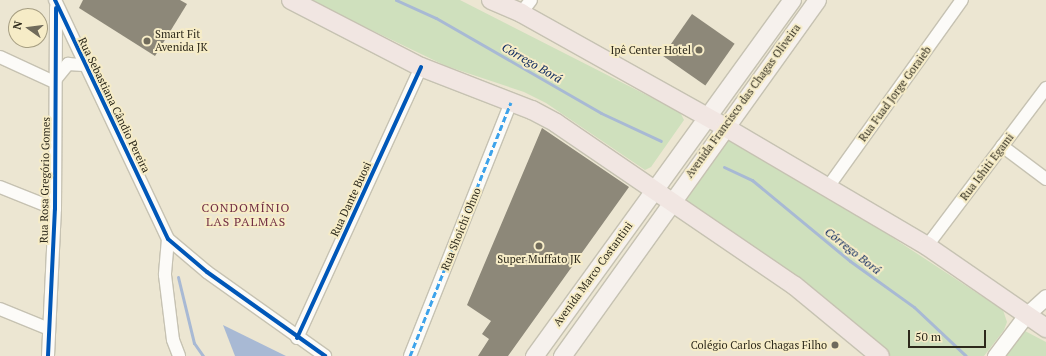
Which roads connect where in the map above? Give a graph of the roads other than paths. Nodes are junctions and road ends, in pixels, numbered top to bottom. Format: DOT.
graph roads {
  1 [pos="291,0"];
  2 [pos="491,0"];
  3 [pos="792,0"];
  4 [pos="817,0"];
  5 [pos="962,0"];
  6 [pos="55,2"];
  7 [pos="526,7"];
  8 [pos="0,57"];
  9 [pos="84,65"];
  10 [pos="421,67"];
  11 [pos="54,82"];
  12 [pos="1046,88"];
  13 [pos="511,102"];
  14 [pos="707,117"];
  15 [pos="725,127"];
  16 [pos="1002,146"];
  17 [pos="1046,179"];
  18 [pos="0,187"];
  19 [pos="828,187"];
  20 [pos="653,192"];
  21 [pos="670,203"];
  22 [pos="55,209"];
  23 [pos="632,220"];
  24 [pos="649,232"];
  25 [pos="168,239"];
  26 [pos="927,246"];
  27 [pos="1046,297"];
  28 [pos="0,309"];
  29 [pos="1026,315"];
  30 [pos="1046,328"];
  31 [pos="49,330"];
  32 [pos="297,338"];
  33 [pos="48,356"];
  34 [pos="179,356"];
  35 [pos="325,356"];
  36 [pos="410,356"];
  37 [pos="534,356"];
  38 [pos="562,356"];
  39 [pos="880,356"];
  40 [pos="995,356"];
  1 -- 10 [label="main road"];
  2 -- 7 [label="main road"];
  3 -- 14 [label="main road, Avenida Francisco das Chagas Oliveira"];
  4 -- 15 [label="main road, Avenida Francisco das Chagas Oliveira"];
  5 -- 19 [label="street, Rua Fuad Jorge Goraieb"];
  6 -- 9 [label="street, Rua Sebastiana Cândio Pereira"];
  6 -- 11 [label="street, Rua Rosa Gregório Gomes"];
  7 -- 14 [label="main road"];
  8 -- 11 [label="street"];
  9 -- 11 [label="street"];
  9 -- 25 [label="street, Rua Sebastiana Cândio Pereira"];
  10 -- 13 [label="main road"];
  10 -- 32 [label="street, Rua Dante Buosi"];
  11 -- 22 [label="street, Rua Rosa Gregório Gomes"];
  12 -- 16 [label="street, Rua Ishiti Egami"];
  13 -- 20 [label="main road"];
  13 -- 36 [label="street, Rua Shoichi Ohno"];
  14 -- 15 [label="main road"];
  14 -- 20 [label="main road, Avenida Francisco das Chagas Oliveira"];
  15 -- 19 [label="main road"];
  15 -- 21 [label="main road, Avenida Francisco das Chagas Oliveira"];
  16 -- 17 [label="street"];
  16 -- 26 [label="street, Rua Ishiti Egami"];
  18 -- 22 [label="street"];
  19 -- 26 [label="main road"];
  20 -- 21 [label="main road"];
  20 -- 23 [label="main road, Avenida Marco Costantini"];
  21 -- 24 [label="main road, Avenida Marco Costantini"];
  21 -- 39 [label="main road"];
  22 -- 31 [label="street, Rua Rosa Gregório Gomes"];
  23 -- 24 [label="main road"];
  23 -- 37 [label="main road, Avenida Marco Costantini"];
  24 -- 38 [label="main road, Avenida Marco Costantini"];
  25 -- 32 [label="street"];
  25 -- 34 [label="street"];
  26 -- 29 [label="main road"];
  27 -- 29 [label="street"];
  28 -- 31 [label="street"];
  29 -- 30 [label="main road"];
  29 -- 40 [label="street"];
  31 -- 33 [label="street, Rua Rosa Gregório Gomes"];
  32 -- 35 [label="street"];
}
